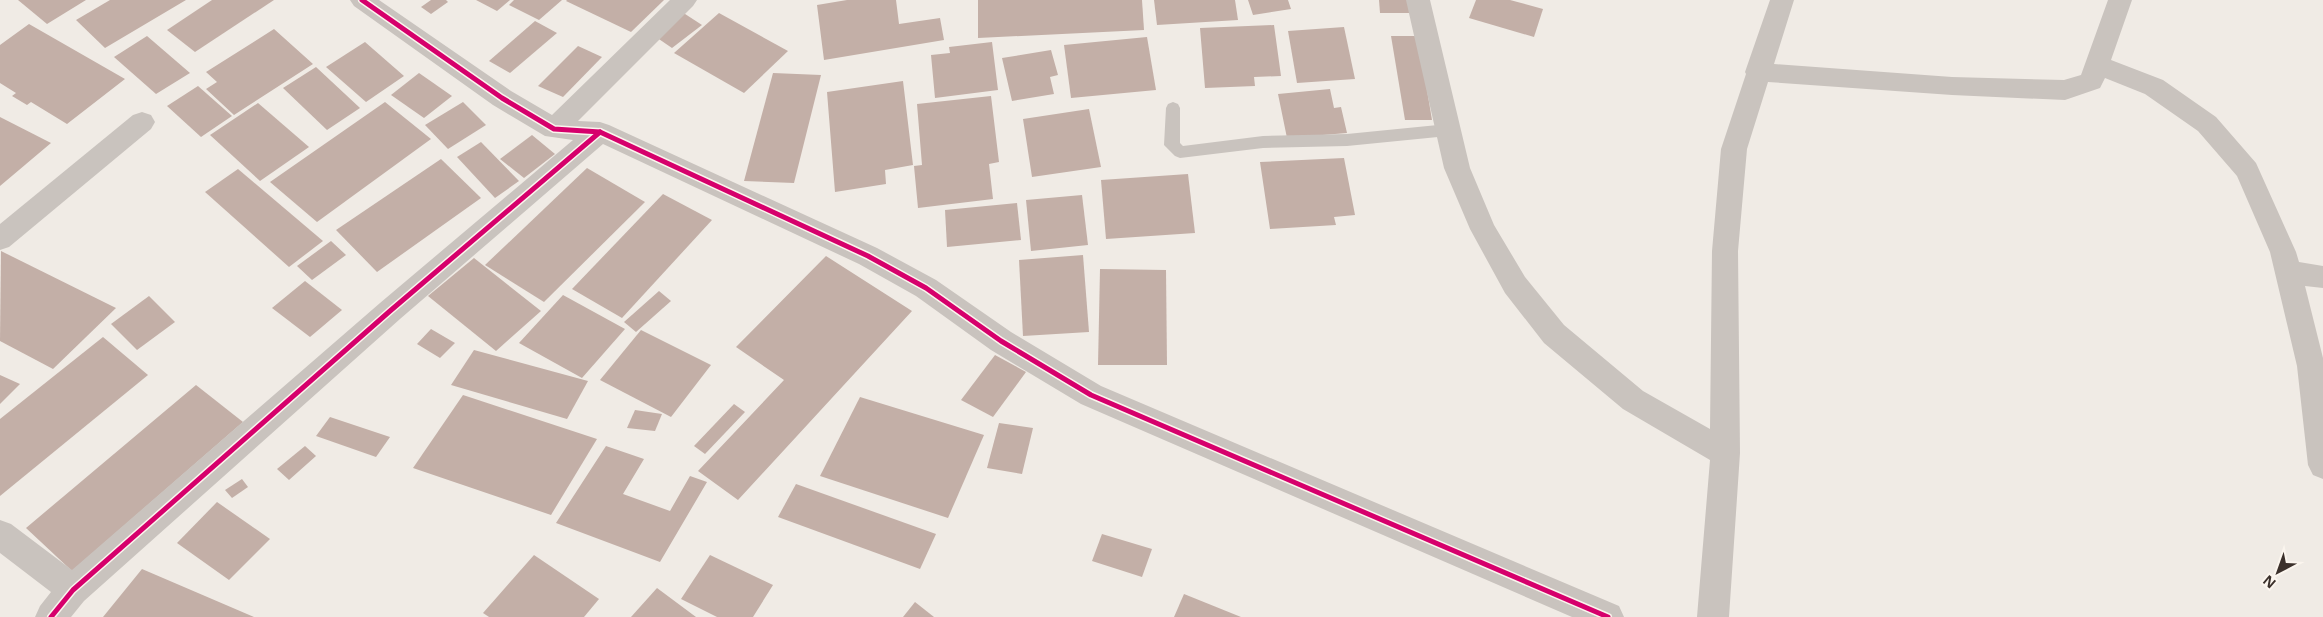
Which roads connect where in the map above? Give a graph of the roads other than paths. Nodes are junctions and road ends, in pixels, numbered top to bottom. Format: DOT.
graph roads {
  1 [pos="362,0"];
  2 [pos="686,0"];
  3 [pos="1418,0"];
  4 [pos="1782,0"];
  5 [pos="2120,0"];
  6 [pos="2098,65"];
  7 [pos="1758,72"];
  8 [pos="1173,108"];
  9 [pos="142,122"];
  10 [pos="554,129"];
  11 [pos="1448,130"];
  12 [pos="600,132"];
  13 [pos="0,239"];
  14 [pos="2288,272"];
  15 [pos="2323,278"];
  16 [pos="1725,453"];
  17 [pos="2323,465"];
  18 [pos="0,534"];
  19 [pos="73,590"];
  20 [pos="51,617"];
  21 [pos="1608,617"];
  22 [pos="1713,617"];
  1 -- 10 [label="street"];
  2 -- 10 [label="street"];
  3 -- 11 [label="street"];
  4 -- 7 [label="street"];
  5 -- 6 [label="street"];
  6 -- 7 [label="street"];
  6 -- 14 [label="street"];
  7 -- 16 [label="street"];
  8 -- 11 [label="lane"];
  9 -- 13 [label="street"];
  10 -- 12 [label="street"];
  11 -- 16 [label="street"];
  12 -- 19 [label="street"];
  12 -- 21 [label="street"];
  14 -- 15 [label="street"];
  14 -- 17 [label="street"];
  16 -- 22 [label="street"];
  18 -- 19 [label="street"];
  19 -- 20 [label="street"];
}
